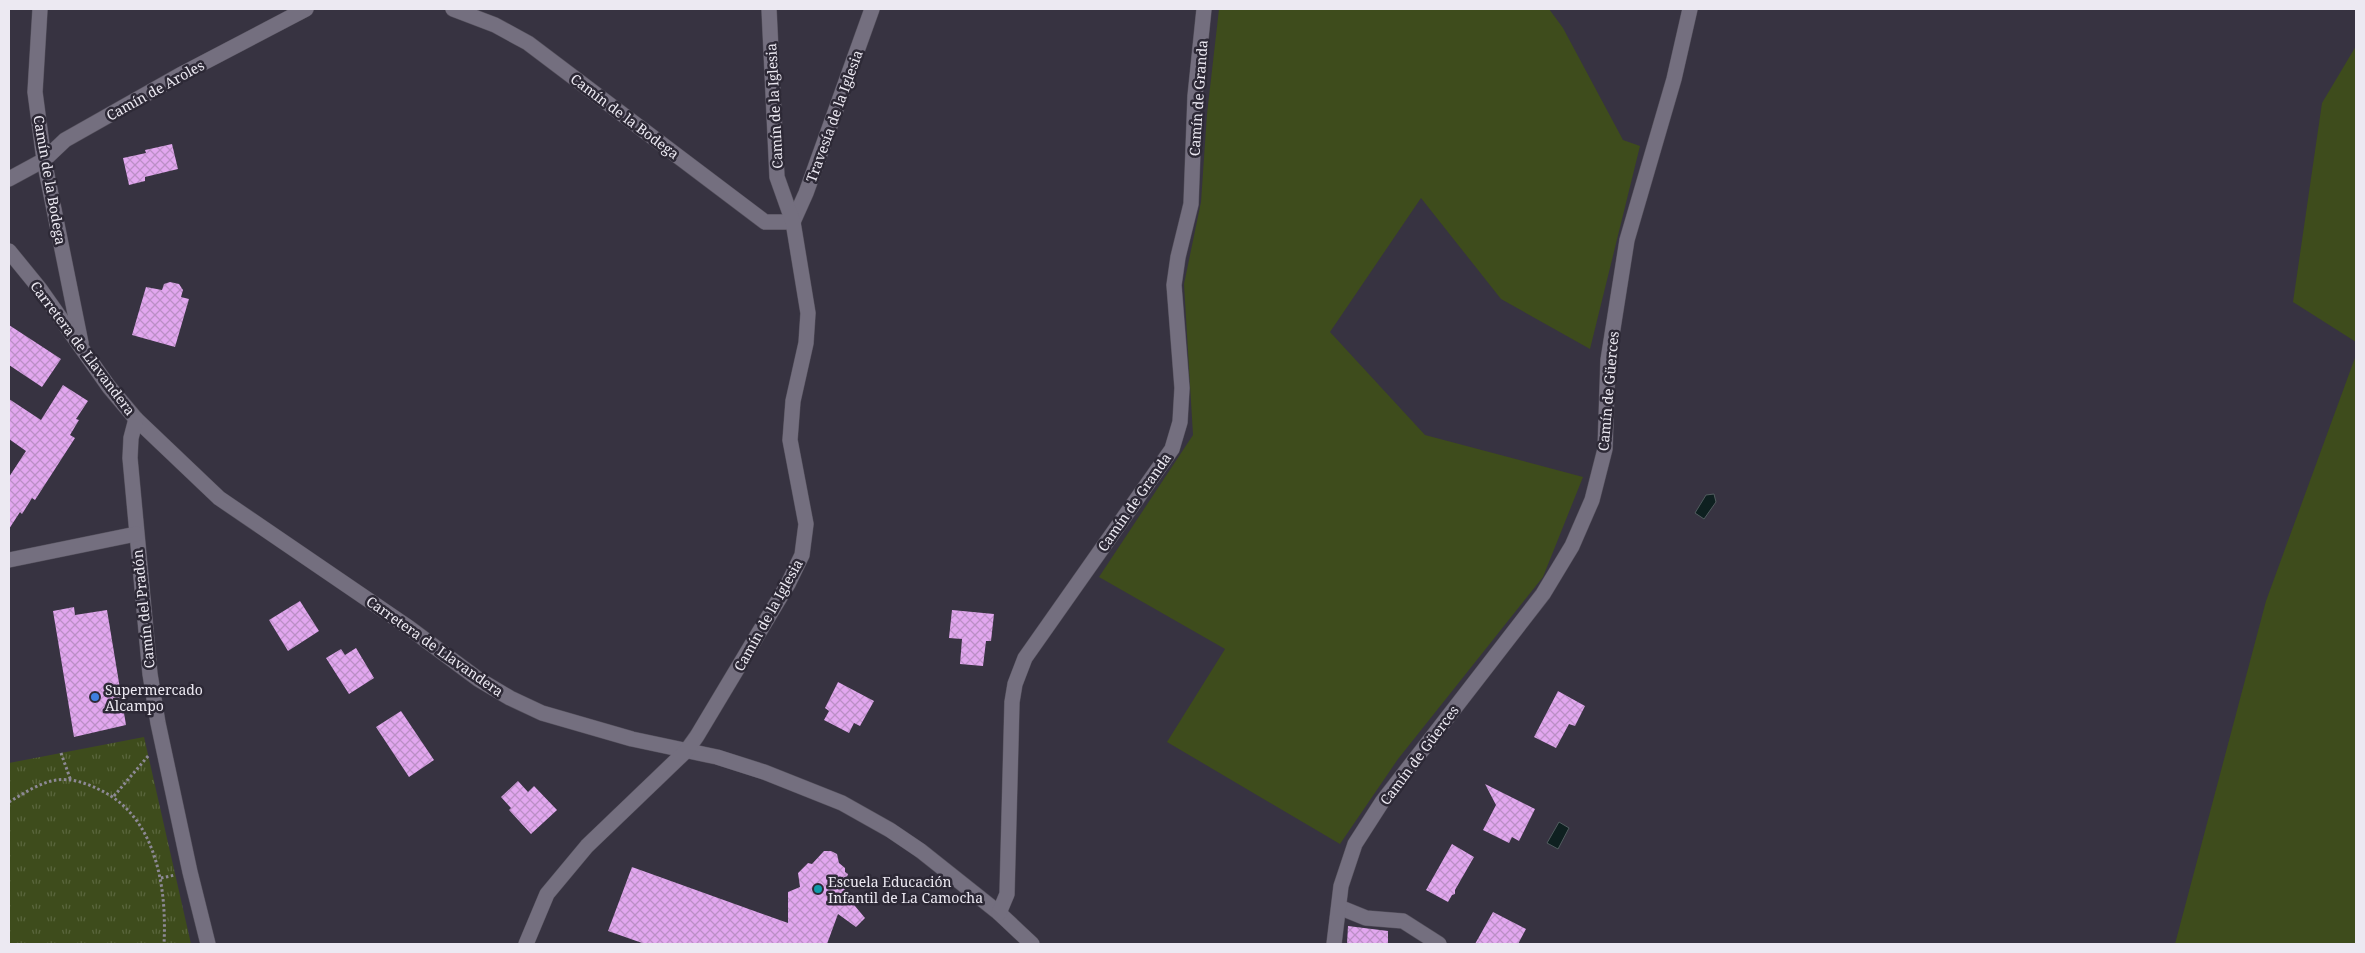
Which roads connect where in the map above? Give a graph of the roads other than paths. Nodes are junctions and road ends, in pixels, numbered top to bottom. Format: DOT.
graph roads {
  1 [pos="40,9"];
  2 [pos="306,9"];
  3 [pos="453,9"];
  4 [pos="769,9"];
  5 [pos="872,9"];
  6 [pos="1204,9"];
  7 [pos="1690,9"];
  8 [pos="44,160"];
  9 [pos="9,179"];
  10 [pos="793,222"];
  11 [pos="9,251"];
  12 [pos="82,350"];
  13 [pos="136,419"];
  14 [pos="136,534"];
  15 [pos="9,560"];
  16 [pos="687,750"];
  17 [pos="1338,907"];
  18 [pos="998,913"];
  19 [pos="208,944"];
  20 [pos="526,944"];
  21 [pos="1032,944"];
  22 [pos="1334,944"];
  23 [pos="1439,944"];
  1 -- 8 [label="street, Camín de la Bodega"];
  2 -- 8 [label="street, Camín de Aroles"];
  3 -- 10 [label="street, Camín de la Bodega"];
  4 -- 10 [label="street, Camín de la Iglesia"];
  5 -- 10 [label="street, Travesía de la Iglesia"];
  6 -- 18 [label="street, Camín de Granda"];
  7 -- 17 [label="street, Camín de Güerces"];
  8 -- 9 [label="street, Camín de Aroles"];
  8 -- 12 [label="street, Camín de la Bodega"];
  10 -- 16 [label="street, Camín de la Iglesia"];
  11 -- 12 [label="street, Carretera de Llavandera"];
  12 -- 13 [label="street, Carretera de Llavandera"];
  13 -- 14 [label="street, Camín del Pradón"];
  13 -- 16 [label="street, Carretera de Llavandera"];
  14 -- 15 [label="street"];
  14 -- 19 [label="street, Camín del Pradón"];
  16 -- 18 [label="street, Carretera de Llavandera"];
  16 -- 20 [label="street, Camín de la Iglesia"];
  17 -- 22 [label="street, Camín de Güerces"];
  17 -- 23 [label="street"];
  18 -- 21 [label="street, Carretera de Llavandera"];
}
